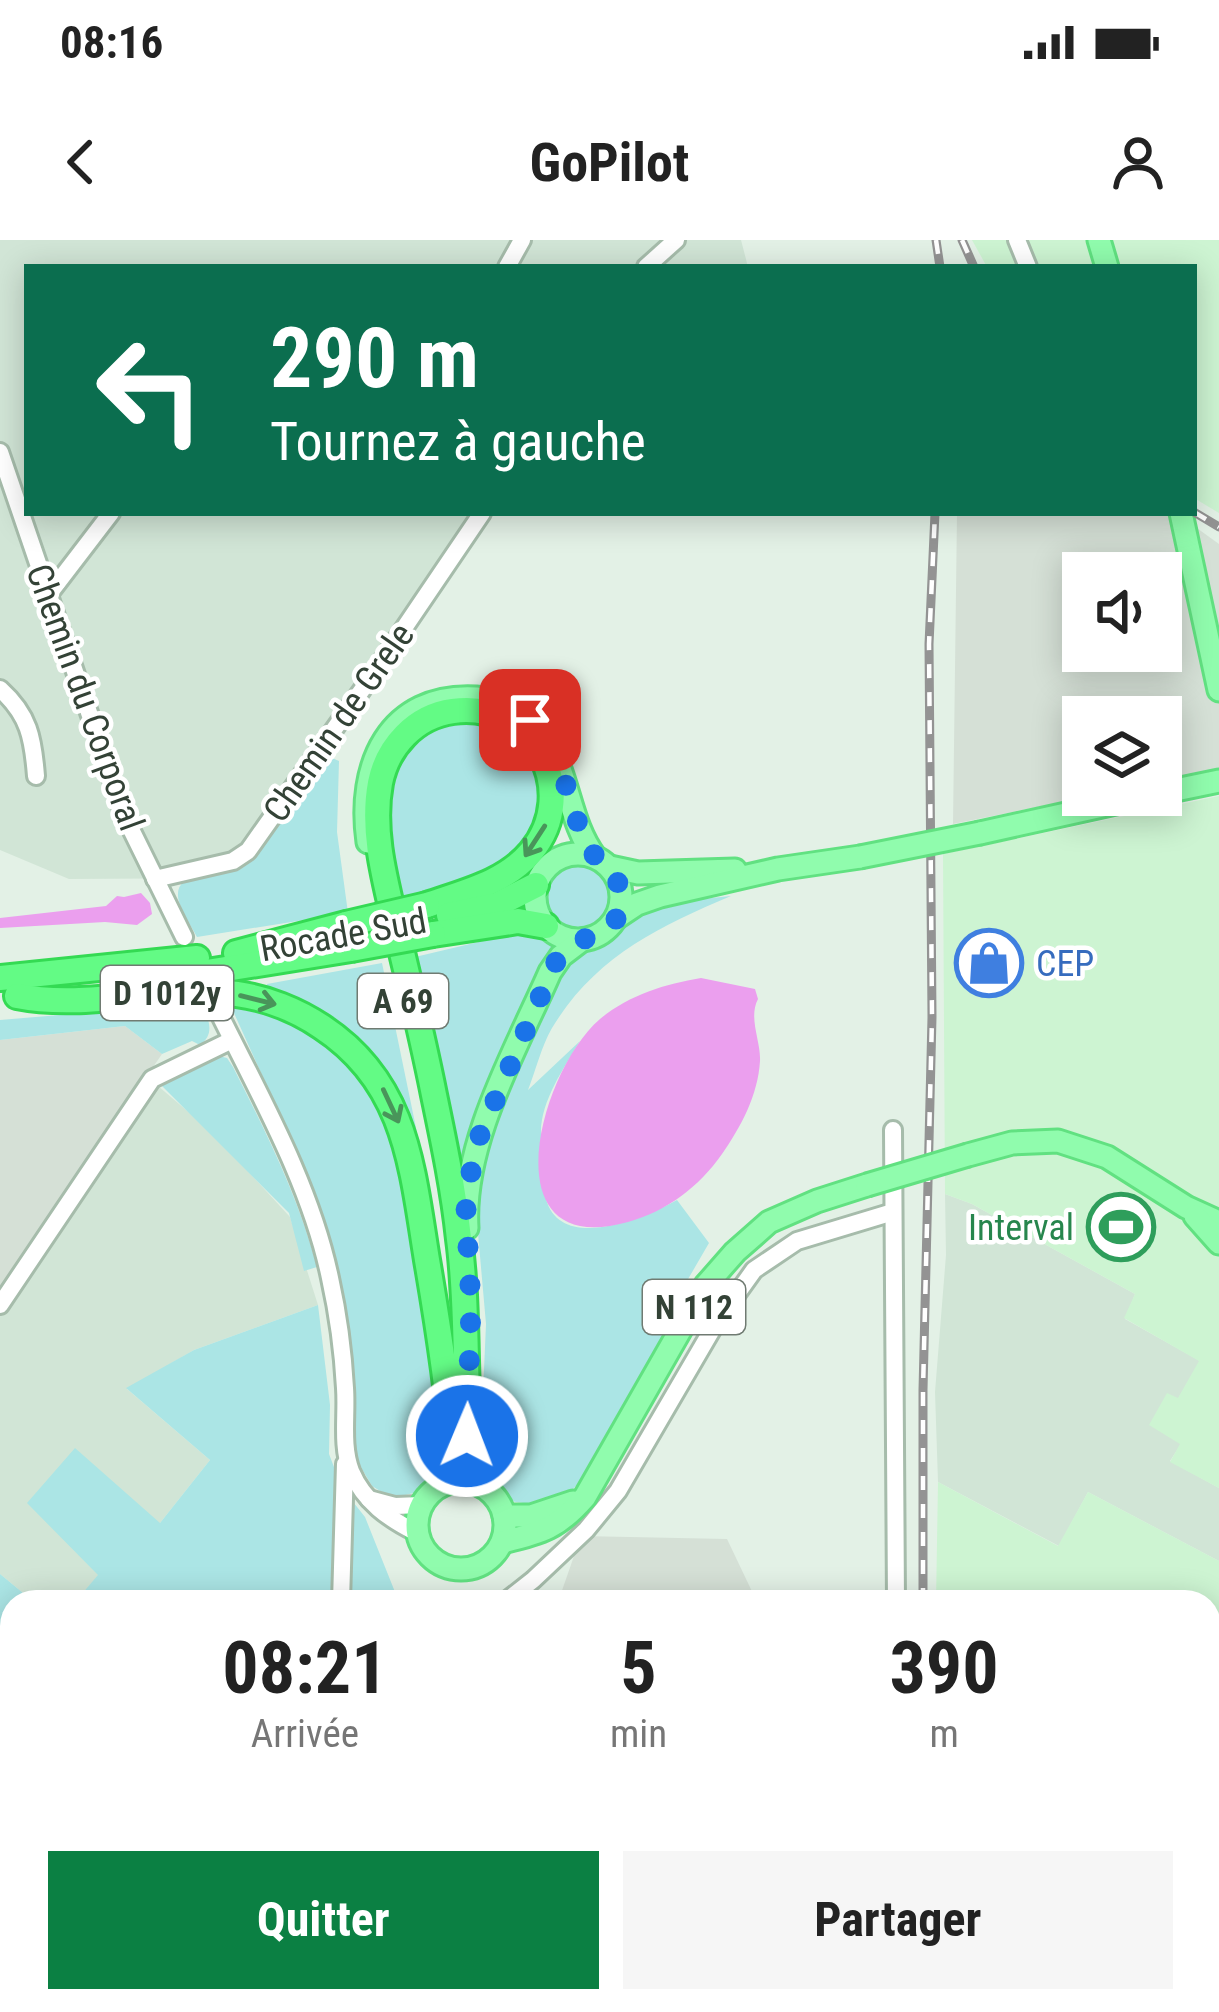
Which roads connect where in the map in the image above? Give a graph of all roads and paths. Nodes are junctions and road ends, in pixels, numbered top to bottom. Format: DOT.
graph roads {
  1 [pos="671,242"];
  2 [pos="649,264"];
  3 [pos="0,452"];
  4 [pos="5,483"];
  5 [pos="0,499"];
  6 [pos="22,514"];
  7 [pos="109,516"];
  8 [pos="480,516"];
  9 [pos="1182,516"];
  10 [pos="49,593"];
  11 [pos="0,689"];
  12 [pos="1219,689"];
  13 [pos="36,776"];
  14 [pos="1219,781"];
  15 [pos="1182,789"];
  16 [pos="1062,815"];
  17 [pos="603,862"];
  18 [pos="778,869"];
  19 [pos="155,879"];
  20 [pos="536,885"];
  21 [pos="430,919"];
  22 [pos="616,919"];
  23 [pos="546,926"];
  24 [pos="348,936"];
  25 [pos="184,937"];
  26 [pos="582,940"];
  27 [pos="6,991"];
  28 [pos="215,1005"];
  29 [pos="232,1040"];
  30 [pos="893,1130"];
  31 [pos="1186,1207"];
  32 [pos="893,1212"];
  33 [pos="1219,1222"];
  34 [pos="1219,1243"];
  35 [pos="0,1305"];
  36 [pos="467,1394"];
  37 [pos="346,1451"];
  38 [pos="453,1451"];
  39 [pos="448,1482"];
  40 [pos="480,1485"];
  41 [pos="584,1496"];
  42 [pos="369,1499"];
  43 [pos="421,1505"];
  44 [pos="504,1516"];
  45 [pos="417,1533"];
  46 [pos="502,1541"];
  47 [pos="341,1590"];
  48 [pos="520,1590"];
  49 [pos="896,1590"];
  1 -- 2 [label="street"];
  3 -- 4 [label="street, Chemin du Corporal"];
  4 -- 6 [label="street, Chemin du Corporal"];
  5 -- 6 [label="street"];
  6 -- 10 [label="street, Chemin du Corporal"];
  7 -- 10 [label="street"];
  8 -- 19 [label="street, Chemin de Grele"];
  9 -- 12 [label="main road"];
  10 -- 19 [label="street, Chemin du Corporal"];
  11 -- 13 [label="street"];
  14 -- 15 [label="main road"];
  16 -- 18 [label="main road, bridge"];
  17 -- 18 [label="main road"];
  17 -- 20 [label="main road"];
  17 -- 22 [label="main road"];
  17 -- 38 [label="main road, A 69"];
  18 -- 22 [label="main road"];
  19 -- 25 [label="street, Chemin du Corporal"];
  20 -- 21 [label="highway, Rocade Sud"];
  20 -- 23 [label="main road"];
  21 -- 23 [label="highway, Rocade Sud"];
  21 -- 24 [label="highway, Rocade Sud"];
  36 -- 21 [label="highway, A 69, one-way"];
  22 -- 26 [label="main road"];
  23 -- 26 [label="main road"];
  24 -- 27 [label="highway, Rocade Sud"];
  24 -- 27 [label="highway, Rocade Sud"];
  26 -- 36 [label="main road"];
  27 -- 38 [label="highway, D 1012y, one-way"];
  28 -- 29 [label="street"];
  29 -- 35 [label="street"];
  29 -- 37 [label="street"];
  30 -- 32 [label="street"];
  31 -- 33 [label="main road, N 112"];
  31 -- 34 [label="main road, N 112"];
  31 -- 41 [label="main road, N 112, bridge"];
  32 -- 48 [label="street"];
  32 -- 49 [label="street"];
  36 -- 40 [label="main road"];
  37 -- 42 [label="street"];
  37 -- 47 [label="street"];
  38 -- 39 [label="main road"];
  39 -- 40 [label="main road"];
  39 -- 43 [label="main road"];
  40 -- 44 [label="main road"];
  41 -- 44 [label="main road"];
  41 -- 46 [label="main road, N 112"];
  42 -- 43 [label="street"];
  42 -- 45 [label="street"];
  43 -- 45 [label="main road"];
  44 -- 46 [label="main road"];
  45 -- 46 [label="main road"];
}
